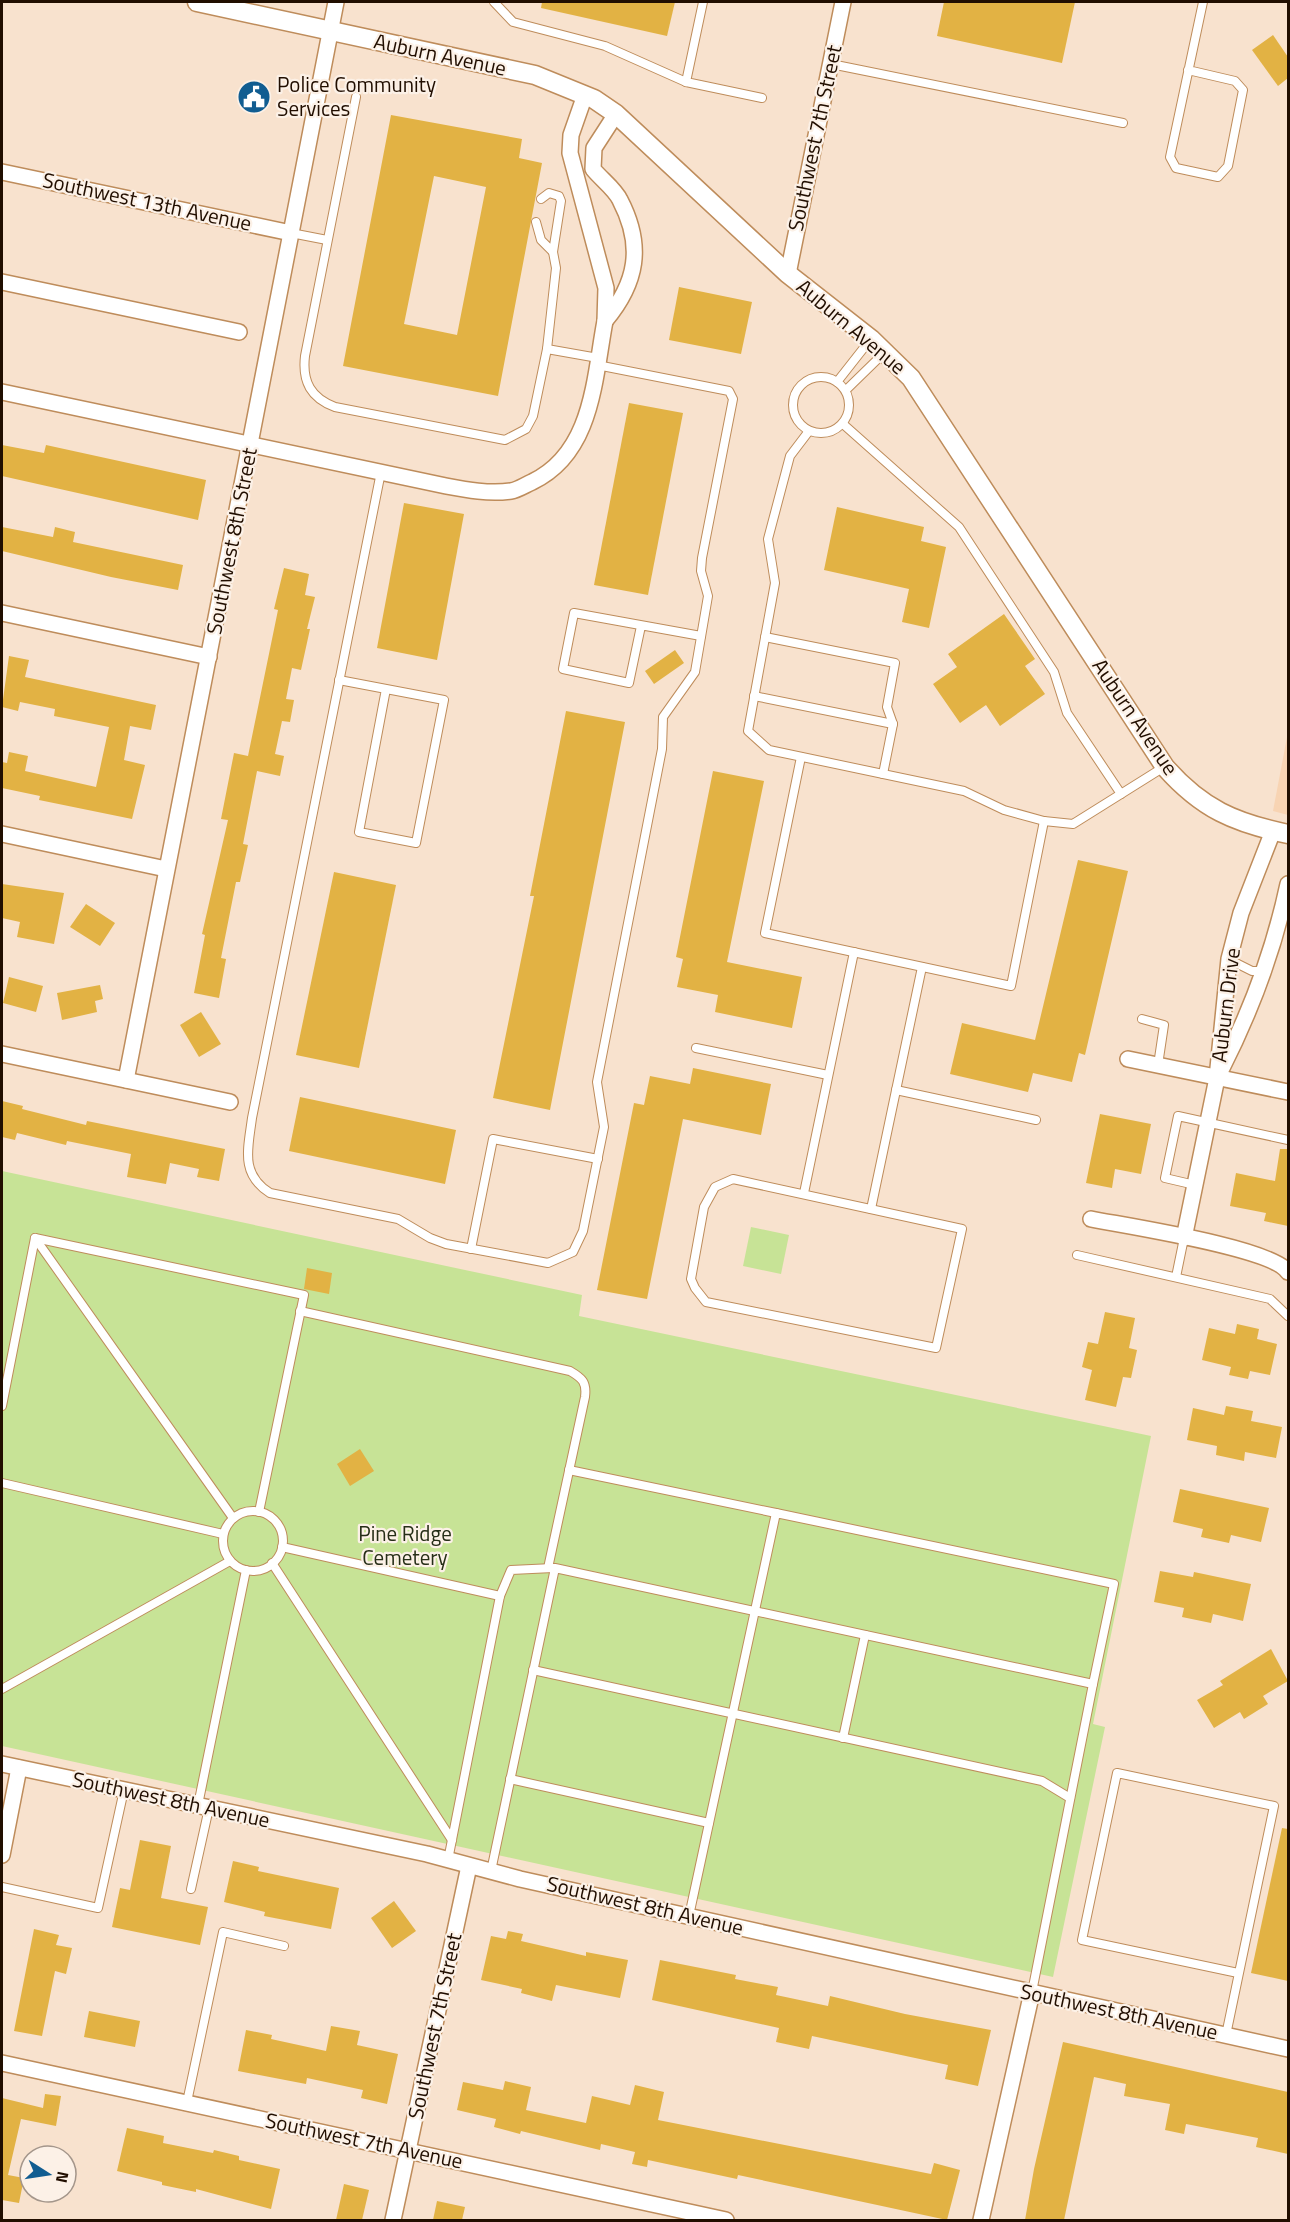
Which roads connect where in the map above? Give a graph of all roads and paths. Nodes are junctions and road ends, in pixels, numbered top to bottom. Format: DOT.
graph roads {
  1 [pos="196,2"];
  2 [pos="336,2"];
  3 [pos="494,2"];
  4 [pos="703,2"];
  5 [pos="843,2"];
  6 [pos="1203,2"];
  7 [pos="331,31"];
  8 [pos="831,64"];
  9 [pos="1188,70"];
  10 [pos="686,82"];
  11 [pos="585,95"];
  12 [pos="356,97"];
  13 [pos="762,98"];
  14 [pos="616,114"];
  15 [pos="1123,123"];
  16 [pos="2,172"];
  17 [pos="541,199"];
  18 [pos="536,222"];
  19 [pos="291,233"];
  20 [pos="327,240"];
  21 [pos="553,252"];
  22 [pos="788,273"];
  23 [pos="2,282"];
  24 [pos="605,321"];
  25 [pos="239,332"];
  26 [pos="871,339"];
  27 [pos="547,349"];
  28 [pos="885,352"];
  29 [pos="598,362"];
  30 [pos="837,382"];
  31 [pos="846,390"];
  32 [pos="2,392"];
  33 [pos="843,424"];
  34 [pos="808,431"];
  35 [pos="251,445"];
  36 [pos="381,472"];
  37 [pos="2,613"];
  38 [pos="641,626"];
  39 [pos="701,636"];
  40 [pos="765,637"];
  41 [pos="209,657"];
  42 [pos="339,680"];
  43 [pos="387,689"];
  44 [pos="754,696"];
  45 [pos="893,724"];
  46 [pos="801,757"];
  47 [pos="1165,767"];
  48 [pos="883,774"];
  49 [pos="1121,794"];
  50 [pos="1044,821"];
  51 [pos="1281,832"];
  52 [pos="2,834"];
  53 [pos="166,869"];
  54 [pos="1288,884"];
  55 [pos="854,952"];
  56 [pos="1229,959"];
  57 [pos="922,967"];
  58 [pos="1266,971"];
  59 [pos="1142,1019"];
  60 [pos="696,1048"];
  61 [pos="2,1054"];
  62 [pos="1128,1059"];
  63 [pos="1158,1065"];
  64 [pos="828,1075"];
  65 [pos="1217,1077"];
  66 [pos="126,1080"];
  67 [pos="896,1090"];
  68 [pos="1288,1092"];
  69 [pos="230,1101"];
  70 [pos="1036,1120"];
  71 [pos="1208,1122"];
  72 [pos="1288,1140"];
  73 [pos="598,1159"];
  74 [pos="1195,1185"];
  75 [pos="804,1193"];
  76 [pos="871,1209"];
  77 [pos="1091,1219"];
  78 [pos="35,1238"];
  79 [pos="1184,1238"];
  80 [pos="471,1249"];
  81 [pos="1077,1255"];
  82 [pos="1288,1272"];
  83 [pos="1176,1277"];
  84 [pos="300,1311"];
  85 [pos="1288,1316"];
  86 [pos="2,1406"];
  87 [pos="569,1470"];
  88 [pos="2,1484"];
  89 [pos="259,1512"];
  90 [pos="776,1513"];
  91 [pos="233,1518"];
  92 [pos="224,1534"];
  93 [pos="282,1547"];
  94 [pos="230,1561"];
  95 [pos="272,1563"];
  96 [pos="551,1568"];
  97 [pos="246,1570"];
  98 [pos="500,1596"];
  99 [pos="755,1611"];
  100 [pos="865,1635"];
  101 [pos="533,1670"];
  102 [pos="1093,1684"];
  103 [pos="2,1689"];
  104 [pos="732,1714"];
  105 [pos="843,1738"];
  106 [pos="2,1764"];
  107 [pos="19,1768"];
  108 [pos="510,1779"];
  109 [pos="124,1790"];
  110 [pos="1070,1798"];
  111 [pos="203,1807"];
  112 [pos="709,1822"];
  113 [pos="452,1840"];
  114 [pos="2,1855"];
  115 [pos="448,1860"];
  116 [pos="469,1866"];
  117 [pos="491,1871"];
  118 [pos="2,1887"];
  119 [pos="191,1889"];
  120 [pos="688,1916"];
  121 [pos="284,1946"];
  122 [pos="1238,1973"];
  123 [pos="1032,1992"];
  124 [pos="1226,2035"];
  125 [pos="1288,2049"];
  126 [pos="2,2063"];
  127 [pos="187,2102"];
  128 [pos="408,2151"];
  129 [pos="393,2220"];
  130 [pos="726,2220"];
  131 [pos="981,2220"];
  1 -- 7 [label="street, Auburn Avenue"];
  2 -- 7 [label="street, Southwest 8th Street"];
  3 -- 10 [label="lane"];
  4 -- 10 [label="lane"];
  5 -- 8 [label="street, Southwest 7th Street"];
  6 -- 9 [label="lane"];
  7 -- 11 [label="street, Auburn Avenue"];
  7 -- 19 [label="street, Southwest 8th Street"];
  8 -- 15 [label="lane"];
  8 -- 22 [label="street, Southwest 7th Street"];
  9 -- 9 [label="lane"];
  10 -- 13 [label="lane"];
  11 -- 14 [label="street, Auburn Avenue"];
  11 -- 24 [label="street"];
  12 -- 20 [label="lane"];
  14 -- 22 [label="street, Auburn Avenue"];
  14 -- 24 [label="street"];
  16 -- 19 [label="street, Southwest 13th Avenue"];
  17 -- 21 [label="lane"];
  18 -- 21 [label="lane"];
  19 -- 20 [label="lane"];
  19 -- 35 [label="street, Southwest 8th Street"];
  20 -- 27 [label="lane"];
  21 -- 27 [label="lane"];
  22 -- 26 [label="street, Auburn Avenue"];
  23 -- 25 [label="street"];
  24 -- 29 [label="street"];
  26 -- 28 [label="street, Auburn Avenue"];
  26 -- 30 [label="lane"];
  27 -- 29 [label="lane"];
  28 -- 31 [label="lane"];
  28 -- 47 [label="street, Auburn Avenue"];
  29 -- 36 [label="street"];
  29 -- 39 [label="lane"];
  30 -- 31 [label="lane"];
  30 -- 34 [label="lane"];
  31 -- 33 [label="lane"];
  32 -- 35 [label="street"];
  33 -- 34 [label="lane"];
  33 -- 49 [label="lane"];
  34 -- 40 [label="lane"];
  35 -- 36 [label="street"];
  35 -- 41 [label="street, Southwest 8th Street"];
  36 -- 42 [label="lane"];
  37 -- 41 [label="street"];
  38 -- 38 [label="lane"];
  38 -- 39 [label="lane"];
  39 -- 73 [label="lane"];
  40 -- 44 [label="lane"];
  40 -- 45 [label="lane"];
  41 -- 53 [label="street, Southwest 8th Street"];
  42 -- 43 [label="lane"];
  42 -- 80 [label="lane"];
  43 -- 43 [label="lane"];
  44 -- 45 [label="lane"];
  44 -- 46 [label="lane"];
  45 -- 48 [label="lane"];
  46 -- 48 [label="lane"];
  46 -- 55 [label="lane"];
  47 -- 49 [label="lane"];
  47 -- 51 [label="street, Auburn Avenue"];
  48 -- 50 [label="lane"];
  49 -- 50 [label="lane"];
  50 -- 57 [label="lane"];
  51 -- 56 [label="street, Auburn Drive"];
  52 -- 53 [label="street"];
  53 -- 66 [label="street, Southwest 8th Street"];
  54 -- 58 [label="street, Auburn Drive"];
  55 -- 57 [label="lane"];
  55 -- 64 [label="lane"];
  56 -- 58 [label="lane"];
  56 -- 65 [label="street, Auburn Drive"];
  57 -- 67 [label="lane"];
  58 -- 65 [label="street, Auburn Drive"];
  59 -- 63 [label="lane"];
  60 -- 64 [label="lane"];
  61 -- 66 [label="street"];
  62 -- 63 [label="street"];
  63 -- 65 [label="street"];
  64 -- 75 [label="lane"];
  65 -- 68 [label="street"];
  65 -- 71 [label="street, Auburn Drive"];
  66 -- 69 [label="street"];
  67 -- 70 [label="lane"];
  67 -- 76 [label="lane"];
  71 -- 72 [label="lane"];
  71 -- 74 [label="street, Auburn Drive"];
  71 -- 74 [label="lane"];
  73 -- 80 [label="lane"];
  73 -- 80 [label="lane"];
  74 -- 79 [label="street, Auburn Drive"];
  75 -- 76 [label="lane"];
  75 -- 76 [label="lane"];
  77 -- 79 [label="street"];
  78 -- 84 [label="lane"];
  78 -- 86 [label="lane"];
  78 -- 91 [label="lane"];
  79 -- 82 [label="street"];
  79 -- 83 [label="lane"];
  81 -- 83 [label="lane"];
  83 -- 85 [label="lane"];
  84 -- 87 [label="lane"];
  84 -- 89 [label="lane"];
  87 -- 90 [label="lane"];
  87 -- 96 [label="lane"];
  88 -- 92 [label="lane"];
  89 -- 91 [label="lane"];
  89 -- 93 [label="lane"];
  90 -- 99 [label="lane"];
  90 -- 102 [label="lane"];
  91 -- 92 [label="lane"];
  92 -- 94 [label="lane"];
  93 -- 95 [label="lane"];
  93 -- 98 [label="lane"];
  94 -- 97 [label="lane"];
  94 -- 103 [label="lane"];
  95 -- 97 [label="lane"];
  95 -- 113 [label="lane"];
  96 -- 98 [label="lane"];
  96 -- 99 [label="lane"];
  96 -- 101 [label="lane"];
  97 -- 111 [label="lane"];
  98 -- 113 [label="lane"];
  99 -- 100 [label="lane"];
  99 -- 104 [label="lane"];
  100 -- 102 [label="lane"];
  100 -- 105 [label="lane"];
  101 -- 104 [label="lane"];
  101 -- 108 [label="lane"];
  102 -- 110 [label="lane"];
  104 -- 105 [label="lane"];
  104 -- 112 [label="lane"];
  105 -- 110 [label="lane"];
  106 -- 107 [label="street, Southwest 8th Avenue"];
  107 -- 109 [label="street, Southwest 8th Avenue"];
  107 -- 114 [label="street"];
  108 -- 112 [label="lane"];
  108 -- 117 [label="lane"];
  109 -- 111 [label="street, Southwest 8th Avenue"];
  109 -- 118 [label="lane"];
  110 -- 123 [label="lane"];
  111 -- 115 [label="street, Southwest 8th Avenue"];
  111 -- 119 [label="lane"];
  112 -- 120 [label="lane"];
  113 -- 115 [label="lane"];
  115 -- 116 [label="street, Southwest 8th Avenue"];
  116 -- 117 [label="street, Southwest 8th Avenue"];
  116 -- 128 [label="street, Southwest 7th Street"];
  117 -- 120 [label="street, Southwest 8th Avenue"];
  120 -- 123 [label="street, Southwest 8th Avenue"];
  121 -- 127 [label="lane"];
  122 -- 122 [label="lane"];
  122 -- 124 [label="lane"];
  123 -- 124 [label="street, Southwest 8th Avenue"];
  123 -- 131 [label="street"];
  124 -- 125 [label="street, Southwest 8th Avenue"];
  126 -- 127 [label="street, Southwest 7th Avenue"];
  127 -- 128 [label="street, Southwest 7th Avenue"];
  128 -- 129 [label="street, Southwest 7th Street"];
  128 -- 130 [label="street, Southwest 7th Avenue"];
}
